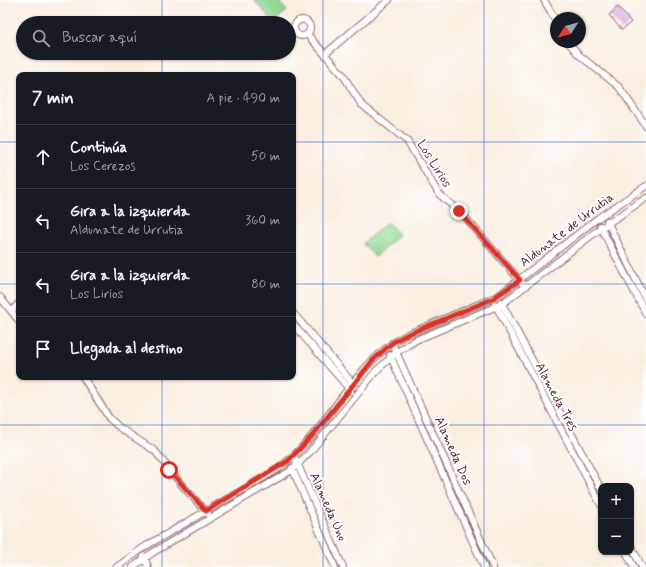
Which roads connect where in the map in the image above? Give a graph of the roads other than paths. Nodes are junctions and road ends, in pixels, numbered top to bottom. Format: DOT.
graph roads {
  1 [pos="388,0"];
  2 [pos="544,0"];
  3 [pos="551,12"];
  4 [pos="307,34"];
  5 [pos="573,48"];
  6 [pos="325,54"];
  7 [pos="646,126"];
  8 [pos="646,186"];
  9 [pos="646,198"];
  10 [pos="604,215"];
  11 [pos="598,218"];
  12 [pos="608,223"];
  13 [pos="601,228"];
  14 [pos="520,280"];
  15 [pos="526,287"];
  16 [pos="0,297"];
  17 [pos="495,298"];
  18 [pos="646,300"];
  19 [pos="502,304"];
  20 [pos="16,306"];
  21 [pos="496,307"];
  22 [pos="12,311"];
  23 [pos="646,314"];
  24 [pos="296,316"];
  25 [pos="16,317"];
  26 [pos="296,327"];
  27 [pos="392,343"];
  28 [pos="386,348"];
  29 [pos="397,352"];
  30 [pos="391,357"];
  31 [pos="85,380"];
  32 [pos="354,384"];
  33 [pos="349,389"];
  34 [pos="358,394"];
  35 [pos="294,456"];
  36 [pos="288,461"];
  37 [pos="295,468"];
  38 [pos="598,483"];
  39 [pos="598,499"];
  40 [pos="206,511"];
  41 [pos="212,518"];
  42 [pos="141,549"];
  43 [pos="634,552"];
  44 [pos="628,555"];
  45 [pos="144,558"];
  46 [pos="117,567"];
  47 [pos="133,567"];
  48 [pos="148,567"];
  49 [pos="335,567"];
  50 [pos="343,567"];
  51 [pos="484,567"];
  52 [pos="493,567"];
  53 [pos="634,567"];
  54 [pos="642,567"];
  1 -- 6 [label="street"];
  2 -- 3 [label="street"];
  4 -- 6 [label="street, Los Lirios"];
  5 -- 7 [label="street"];
  6 -- 14 [label="street, Los Lirios"];
  8 -- 10 [label="street, Aldunate de Urrutia"];
  9 -- 12 [label="street, Aldunate de Urrutia"];
  10 -- 11 [label="street, Aldunate de Urrutia"];
  10 -- 12 [label="street"];
  11 -- 13 [label="street"];
  11 -- 14 [label="street, Aldunate de Urrutia"];
  12 -- 13 [label="street, Aldunate de Urrutia"];
  12 -- 18 [label="street"];
  13 -- 15 [label="street, Aldunate de Urrutia"];
  13 -- 23 [label="street"];
  14 -- 15 [label="street, Los Lirios"];
  14 -- 17 [label="street, Aldunate de Urrutia"];
  15 -- 19 [label="street, Aldunate de Urrutia"];
  16 -- 22 [label="street"];
  17 -- 19 [label="street, Alameda Tres"];
  17 -- 21 [label="street, Alameda Tres"];
  17 -- 27 [label="street, Aldunate de Urrutia"];
  19 -- 21 [label="street, Aldunate de Urrutia"];
  19 -- 38 [label="street, Alameda Tres"];
  20 -- 22 [label="street"];
  21 -- 29 [label="street, Aldunate de Urrutia"];
  21 -- 39 [label="street, Alameda Tres"];
  22 -- 25 [label="street"];
  24 -- 32 [label="street"];
  26 -- 33 [label="street"];
  27 -- 28 [label="street, Aldunate de Urrutia"];
  27 -- 29 [label="street, Alameda Dos"];
  28 -- 30 [label="street, Alameda Dos"];
  28 -- 32 [label="street, Aldunate de Urrutia"];
  29 -- 30 [label="street, Aldunate de Urrutia"];
  29 -- 52 [label="street, Alameda Dos"];
  30 -- 34 [label="street, Aldunate de Urrutia"];
  30 -- 51 [label="street, Alameda Dos"];
  31 -- 40 [label="street"];
  32 -- 33 [label="street, Aldunate de Urrutia"];
  32 -- 34 [label="street"];
  33 -- 34 [label="street"];
  33 -- 35 [label="street, Aldunate de Urrutia"];
  34 -- 37 [label="street, Aldunate de Urrutia"];
  35 -- 36 [label="street, Aldunate de Urrutia"];
  35 -- 37 [label="street, Alameda Uno"];
  36 -- 37 [label="street, Alameda Uno"];
  36 -- 40 [label="street, Aldunate de Urrutia"];
  37 -- 41 [label="street, Aldunate de Urrutia"];
  37 -- 49 [label="street, Alameda Uno"];
  37 -- 50 [label="street, Alameda Uno"];
  40 -- 41 [label="street"];
  40 -- 42 [label="street, Aldunate de Urrutia"];
  41 -- 45 [label="street, Aldunate de Urrutia"];
  42 -- 45 [label="street"];
  42 -- 46 [label="street, Aldunate de Urrutia"];
  43 -- 54 [label="street"];
  44 -- 53 [label="street"];
  45 -- 47 [label="street, Aldunate de Urrutia"];
  45 -- 48 [label="street"];
}
